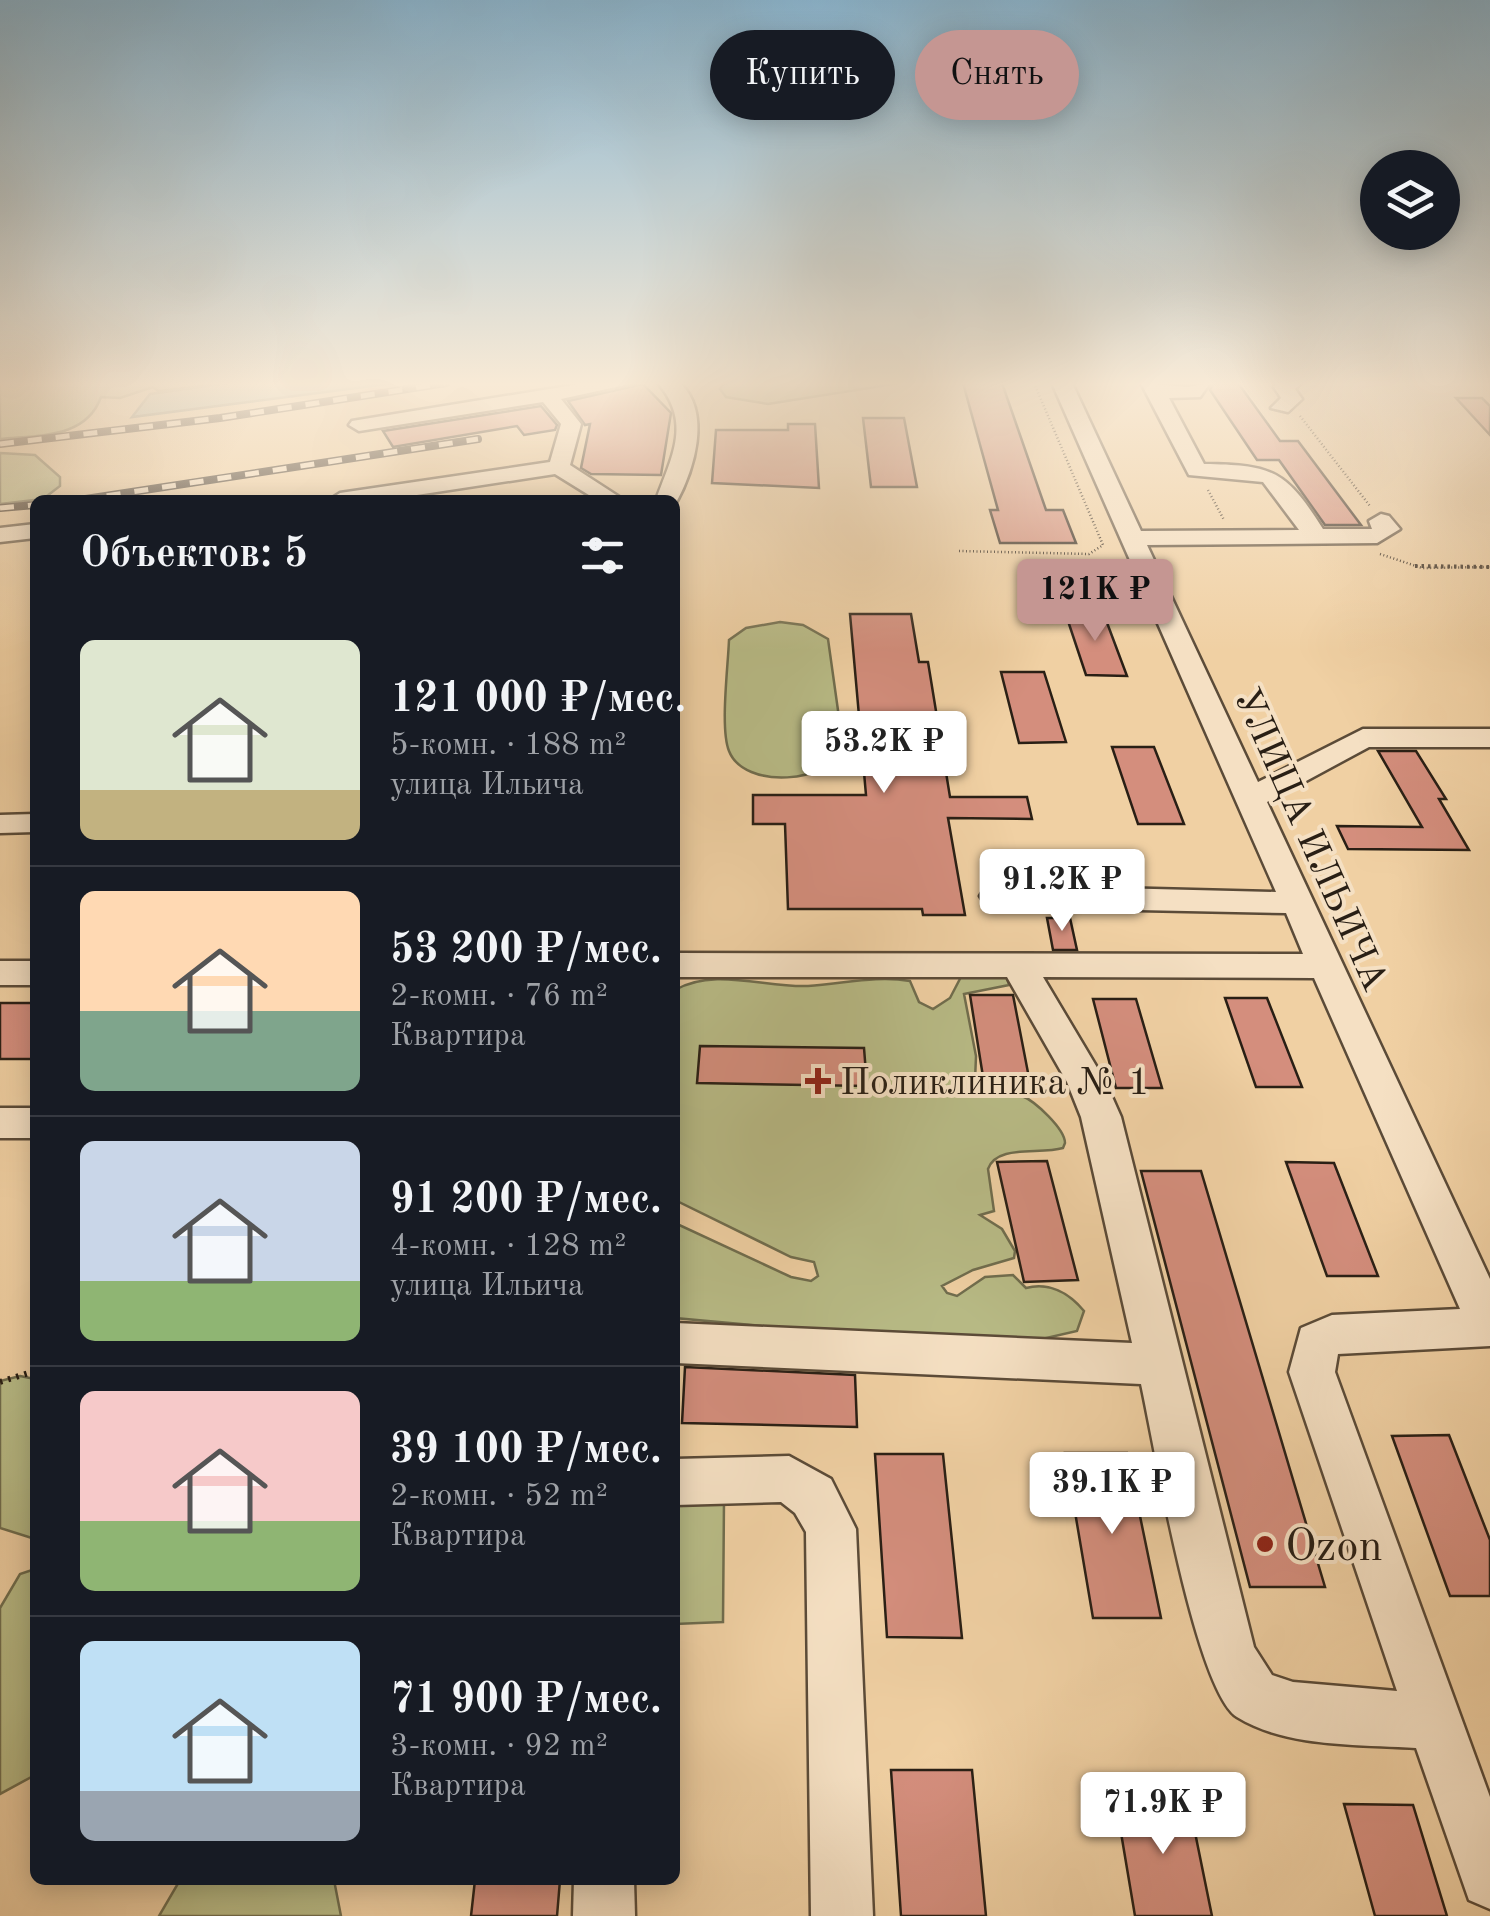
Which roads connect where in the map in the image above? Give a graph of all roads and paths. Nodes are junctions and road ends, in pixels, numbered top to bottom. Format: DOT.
graph roads {
  1 [pos="523,472"];
  2 [pos="568,472"];
  3 [pos="1072,472"];
  4 [pos="1102,472"];
  5 [pos="1198,472"];
  6 [pos="1258,472"];
  7 [pos="1345,472"];
  8 [pos="373,495"];
  9 [pos="605,495"];
  10 [pos="1382,521"];
  11 [pos="30,532"];
  12 [pos="0,535"];
  13 [pos="1232,536"];
  14 [pos="1322,537"];
  15 [pos="1131,538"];
  16 [pos="959,551"];
  17 [pos="1490,567"];
  18 [pos="1490,738"];
  19 [pos="1250,798"];
  20 [pos="30,823"];
  21 [pos="0,824"];
  22 [pos="997,896"];
  23 [pos="1298,904"];
  24 [pos="680,966"];
  25 [pos="1018,966"];
  26 [pos="1326,966"];
  27 [pos="0,973"];
  28 [pos="30,973"];
  29 [pos="0,1123"];
  30 [pos="30,1123"];
  31 [pos="1490,1327"];
  32 [pos="680,1343"];
  33 [pos="1157,1364"];
  34 [pos="30,1373"];
  35 [pos="0,1382"];
  36 [pos="680,1482"];
  37 [pos="1432,1722"];
  38 [pos="1490,1879"];
  39 [pos="604,1885"];
  40 [pos="604,1916"];
  41 [pos="842,1916"];
  1 -- 8 [label="street"];
  2 -- 9 [label="street"];
  3 -- 16 [label="path"];
  4 -- 15 [label="street, УЛИЦА ИЛЬИЧА"];
  5 -- 13 [label="path"];
  6 -- 14 [label="street"];
  7 -- 10 [label="path"];
  10 -- 14 [label="street"];
  11 -- 12 [label="street"];
  13 -- 14 [label="street"];
  13 -- 15 [label="street"];
  14 -- 17 [label="path"];
  15 -- 19 [label="street, УЛИЦА ИЛЬИЧА"];
  18 -- 19 [label="street"];
  19 -- 23 [label="street, УЛИЦА ИЛЬИЧА"];
  20 -- 21 [label="street"];
  22 -- 23 [label="street"];
  23 -- 26 [label="street, УЛИЦА ИЛЬИЧА"];
  24 -- 25 [label="street"];
  25 -- 26 [label="street"];
  25 -- 33 [label="street"];
  26 -- 31 [label="street, УЛИЦА ИЛЬИЧА"];
  27 -- 28 [label="street"];
  29 -- 30 [label="street"];
  31 -- 37 [label="street"];
  32 -- 33 [label="street"];
  33 -- 37 [label="street"];
  34 -- 35 [label="path"];
  36 -- 41 [label="street"];
  37 -- 38 [label="street"];
  39 -- 40 [label="street"];
}
